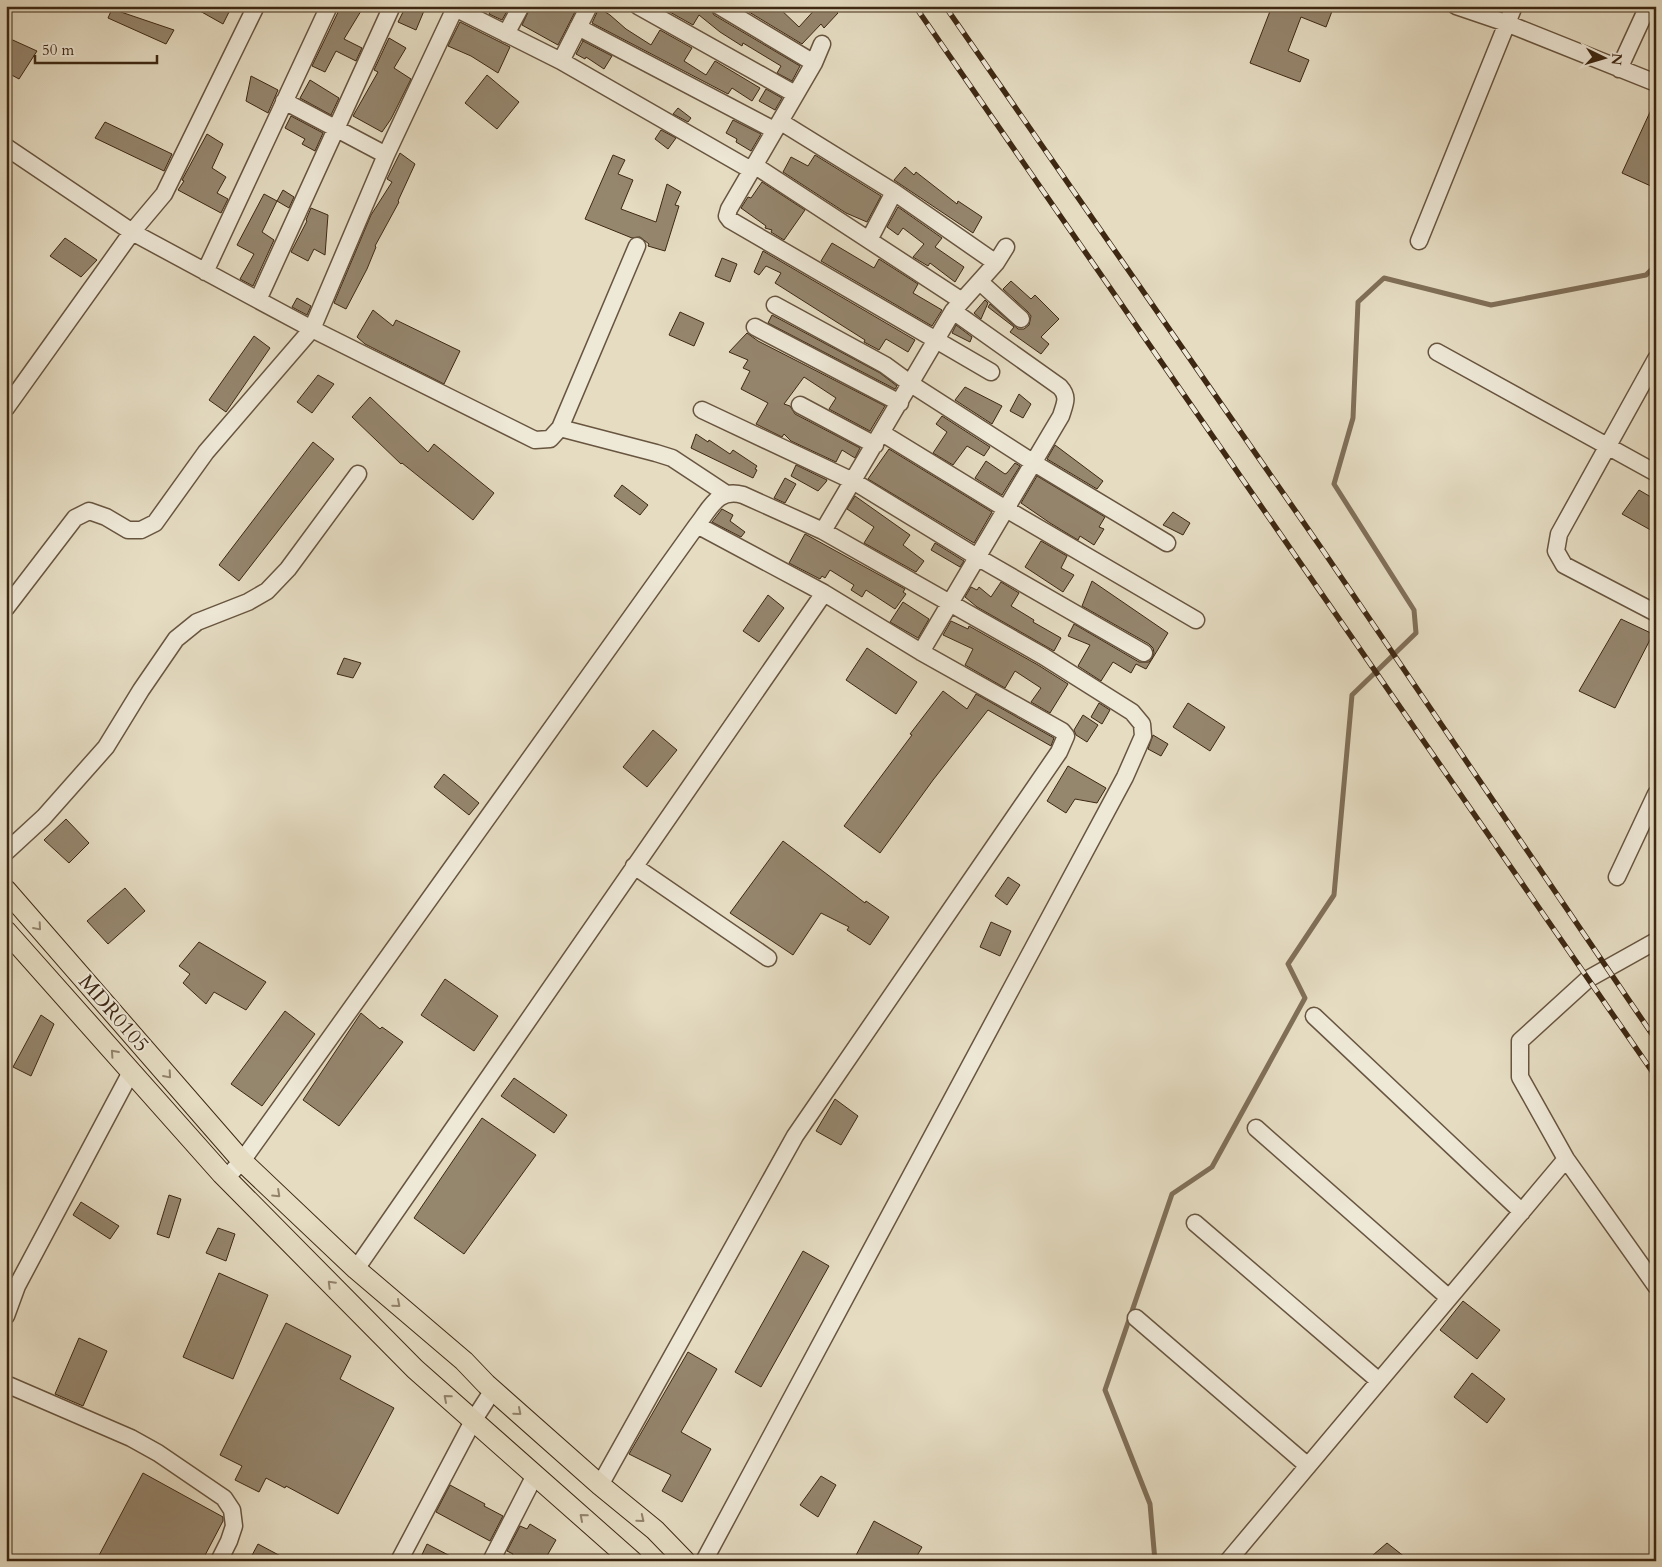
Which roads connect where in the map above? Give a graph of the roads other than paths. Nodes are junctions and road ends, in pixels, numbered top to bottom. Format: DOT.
graph roads {
  1 [pos="256,6"];
  2 [pos="329,6"];
  3 [pos="392,6"];
  4 [pos="521,6"];
  5 [pos="589,6"];
  6 [pos="638,6"];
  7 [pos="719,6"];
  8 [pos="1456,6"];
  9 [pos="1514,6"];
  10 [pos="1648,6"];
  11 [pos="454,7"];
  12 [pos="1506,23"];
  13 [pos="578,27"];
  14 [pos="506,34"];
  15 [pos="822,44"];
  16 [pos="561,61"];
  17 [pos="814,63"];
  18 [pos="1619,69"];
  19 [pos="1656,82"];
  20 [pos="795,94"];
  21 [pos="284,102"];
  22 [pos="777,126"];
  23 [pos="336,129"];
  24 [pos="6,147"];
  25 [pos="386,155"];
  26 [pos="752,168"];
  27 [pos="894,192"];
  28 [pos="132,232"];
  29 [pos="869,240"];
  30 [pos="1420,241"];
  31 [pos="637,246"];
  32 [pos="1006,247"];
  33 [pos="996,263"];
  34 [pos="205,272"];
  35 [pos="980,282"];
  36 [pos="258,300"];
  37 [pos="775,305"];
  38 [pos="958,306"];
  39 [pos="1021,319"];
  40 [pos="755,327"];
  41 [pos="312,329"];
  42 [pos="937,340"];
  43 [pos="1437,352"];
  44 [pos="1656,359"];
  45 [pos="991,372"];
  46 [pos="911,384"];
  47 [pos="900,403"];
  48 [pos="800,405"];
  49 [pos="6,408"];
  50 [pos="702,410"];
  51 [pos="560,428"];
  52 [pos="878,439"];
  53 [pos="1608,447"];
  54 [pos="1034,464"];
  55 [pos="358,474"];
  56 [pos="1656,474"];
  57 [pos="853,481"];
  58 [pos="725,493"];
  59 [pos="1006,509"];
  60 [pos="697,525"];
  61 [pos="823,531"];
  62 [pos="1166,543"];
  63 [pos="976,557"];
  64 [pos="824,593"];
  65 [pos="949,603"];
  66 [pos="6,608"];
  67 [pos="1656,613"];
  68 [pos="1196,620"];
  69 [pos="921,652"];
  70 [pos="1144,653"];
  71 [pos="1656,794"];
  72 [pos="6,852"];
  73 [pos="634,866"];
  74 [pos="1617,877"];
  75 [pos="6,890"];
  76 [pos="6,931"];
  77 [pos="1656,941"];
  78 [pos="768,958"];
  79 [pos="1314,1016"];
  80 [pos="131,1072"];
  81 [pos="1256,1128"];
  82 [pos="1566,1159"];
  83 [pos="242,1161"];
  84 [pos="226,1178"];
  85 [pos="1522,1212"];
  86 [pos="1195,1222"];
  87 [pos="356,1269"];
  88 [pos="1656,1286"];
  89 [pos="1449,1298"];
  90 [pos="6,1316"];
  91 [pos="1136,1318"];
  92 [pos="1379,1382"];
  93 [pos="6,1384"];
  94 [pos="493,1390"];
  95 [pos="473,1421"];
  96 [pos="1308,1466"];
  97 [pos="535,1475"];
  98 [pos="600,1485"];
  99 [pos="626,1558"];
  100 [pos="219,1561"];
  101 [pos="399,1561"];
  102 [pos="491,1561"];
  103 [pos="685,1561"];
  104 [pos="704,1561"];
  105 [pos="1228,1561"];
  1 -- 28 [label="street"];
  2 -- 21 [label="street"];
  3 -- 23 [label="street"];
  4 -- 14 [label="street"];
  5 -- 13 [label="street"];
  6 -- 20 [label="street"];
  7 -- 17 [label="street"];
  8 -- 12 [label="street"];
  9 -- 12 [label="street"];
  10 -- 18 [label="street"];
  11 -- 14 [label="street"];
  11 -- 25 [label="street"];
  12 -- 18 [label="street"];
  12 -- 30 [label="street"];
  13 -- 16 [label="street"];
  13 -- 22 [label="street"];
  14 -- 16 [label="street"];
  15 -- 17 [label="street"];
  16 -- 26 [label="street"];
  17 -- 20 [label="street"];
  18 -- 19 [label="street"];
  20 -- 22 [label="street"];
  21 -- 23 [label="street"];
  21 -- 34 [label="street"];
  22 -- 26 [label="street"];
  22 -- 27 [label="street"];
  23 -- 25 [label="street"];
  23 -- 36 [label="street"];
  24 -- 28 [label="street"];
  25 -- 41 [label="street"];
  26 -- 29 [label="street"];
  26 -- 42 [label="street"];
  27 -- 29 [label="street"];
  27 -- 33 [label="street"];
  28 -- 34 [label="street"];
  28 -- 49 [label="street"];
  29 -- 38 [label="street"];
  31 -- 51 [label="street"];
  32 -- 33 [label="street"];
  33 -- 35 [label="street"];
  34 -- 36 [label="street"];
  35 -- 38 [label="street"];
  35 -- 39 [label="street"];
  36 -- 41 [label="street"];
  37 -- 46 [label="street"];
  38 -- 42 [label="street"];
  38 -- 54 [label="street"];
  40 -- 47 [label="street"];
  41 -- 51 [label="street"];
  41 -- 66 [label="street"];
  42 -- 45 [label="street"];
  42 -- 46 [label="street"];
  43 -- 53 [label="street"];
  44 -- 53 [label="street"];
  46 -- 47 [label="street"];
  46 -- 54 [label="street"];
  47 -- 52 [label="street"];
  48 -- 52 [label="street"];
  50 -- 57 [label="street"];
  51 -- 58 [label="street"];
  52 -- 57 [label="street"];
  52 -- 59 [label="street"];
  53 -- 56 [label="street"];
  53 -- 67 [label="street"];
  54 -- 59 [label="street"];
  54 -- 62 [label="street"];
  55 -- 72 [label="street"];
  57 -- 61 [label="street"];
  57 -- 63 [label="street"];
  58 -- 60 [label="street"];
  58 -- 61 [label="street"];
  59 -- 63 [label="street"];
  59 -- 68 [label="street"];
  60 -- 64 [label="street"];
  60 -- 83 [label="street"];
  61 -- 65 [label="street"];
  63 -- 65 [label="street"];
  63 -- 70 [label="street"];
  64 -- 69 [label="street"];
  64 -- 73 [label="street"];
  65 -- 69 [label="street"];
  65 -- 104 [label="street"];
  69 -- 98 [label="street"];
  71 -- 74 [label="street"];
  73 -- 78 [label="street"];
  73 -- 87 [label="street"];
  75 -- 83 [label="main road, MDR0105, one-way"];
  80 -- 76 [label="main road, MDR0105, one-way"];
  77 -- 82 [label="street"];
  79 -- 85 [label="street"];
  80 -- 84 [label="main road, MDR0105"];
  80 -- 90 [label="street"];
  81 -- 89 [label="street"];
  82 -- 85 [label="street"];
  82 -- 88 [label="street"];
  83 -- 84 [label="street"];
  83 -- 87 [label="main road, MDR0105, one-way"];
  95 -- 84 [label="main road, MDR0105, one-way"];
  85 -- 89 [label="street"];
  86 -- 92 [label="street"];
  87 -- 94 [label="main road, MDR0105, one-way"];
  89 -- 92 [label="street"];
  91 -- 96 [label="street"];
  92 -- 96 [label="street"];
  93 -- 100 [label="street"];
  94 -- 95 [label="street"];
  94 -- 98 [label="main road, MDR0105, one-way"];
  95 -- 97 [label="main road, MDR0105"];
  95 -- 101 [label="street"];
  96 -- 105 [label="street"];
  99 -- 97 [label="main road, MDR0105, one-way"];
  97 -- 102 [label="street"];
  98 -- 103 [label="main road, MDR0105, one-way"];
}
